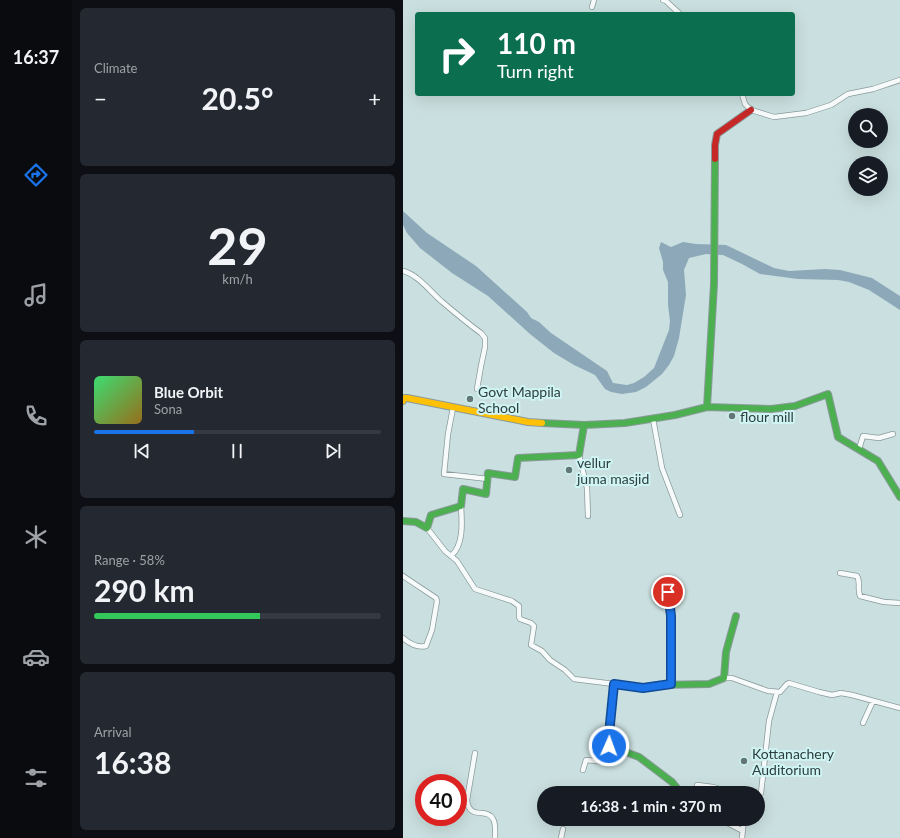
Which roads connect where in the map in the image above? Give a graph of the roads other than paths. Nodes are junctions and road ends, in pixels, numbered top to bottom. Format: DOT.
graph roads {
  1 [pos="594,0"];
  2 [pos="663,0"];
  3 [pos="592,7"];
  4 [pos="678,12"];
  5 [pos="900,80"];
  6 [pos="743,96"];
  7 [pos="751,110"];
  8 [pos="403,272"];
  9 [pos="477,388"];
  10 [pos="403,401"];
  11 [pos="707,407"];
  12 [pos="453,408"];
  13 [pos="653,419"];
  14 [pos="584,424"];
  15 [pos="893,434"];
  16 [pos="859,449"];
  17 [pos="579,455"];
  18 [pos="488,476"];
  19 [pos="900,497"];
  20 [pos="461,506"];
  21 [pos="680,515"];
  22 [pos="588,516"];
  23 [pos="403,521"];
  24 [pos="427,528"];
  25 [pos="451,556"];
  26 [pos="840,573"];
  27 [pos="403,576"];
  28 [pos="668,592"];
  29 [pos="900,604"];
  30 [pos="736,616"];
  31 [pos="403,638"];
  32 [pos="724,678"];
  33 [pos="614,684"];
  34 [pos="671,684"];
  35 [pos="777,692"];
  36 [pos="873,701"];
  37 [pos="900,708"];
  38 [pos="863,723"];
  39 [pos="609,746"];
  40 [pos="475,753"];
  41 [pos="583,770"];
  42 [pos="697,785"];
  43 [pos="675,786"];
  44 [pos="705,786"];
  45 [pos="762,786"];
  46 [pos="734,826"];
  47 [pos="743,826"];
  48 [pos="563,829"];
  49 [pos="743,831"];
  50 [pos="495,838"];
  51 [pos="561,838"];
  52 [pos="742,838"];
  1 -- 3 [label="street"];
  2 -- 4 [label="street"];
  5 -- 7 [label="street"];
  6 -- 7 [label="street"];
  7 -- 11 [label="street"];
  8 -- 9 [label="street"];
  10 -- 12 [label="street"];
  11 -- 13 [label="street"];
  11 -- 16 [label="street"];
  12 -- 14 [label="street"];
  12 -- 18 [label="street"];
  13 -- 14 [label="street"];
  13 -- 21 [label="street"];
  14 -- 17 [label="street"];
  15 -- 16 [label="street"];
  16 -- 19 [label="street"];
  17 -- 18 [label="street"];
  17 -- 22 [label="street"];
  18 -- 20 [label="street"];
  20 -- 24 [label="street"];
  20 -- 25 [label="street"];
  23 -- 24 [label="street"];
  24 -- 25 [label="street"];
  25 -- 33 [label="street"];
  26 -- 29 [label="street"];
  27 -- 31 [label="street"];
  28 -- 34 [label="street"];
  30 -- 32 [label="street"];
  32 -- 34 [label="street"];
  32 -- 35 [label="street"];
  33 -- 34 [label="street"];
  33 -- 39 [label="street"];
  35 -- 36 [label="street"];
  35 -- 45 [label="street"];
  36 -- 37 [label="street"];
  36 -- 38 [label="street"];
  39 -- 41 [label="street"];
  39 -- 43 [label="street"];
  40 -- 50 [label="street"];
  42 -- 44 [label="street"];
  46 -- 49 [label="street"];
  47 -- 49 [label="street"];
  48 -- 51 [label="street"];
  49 -- 52 [label="street"];
}
